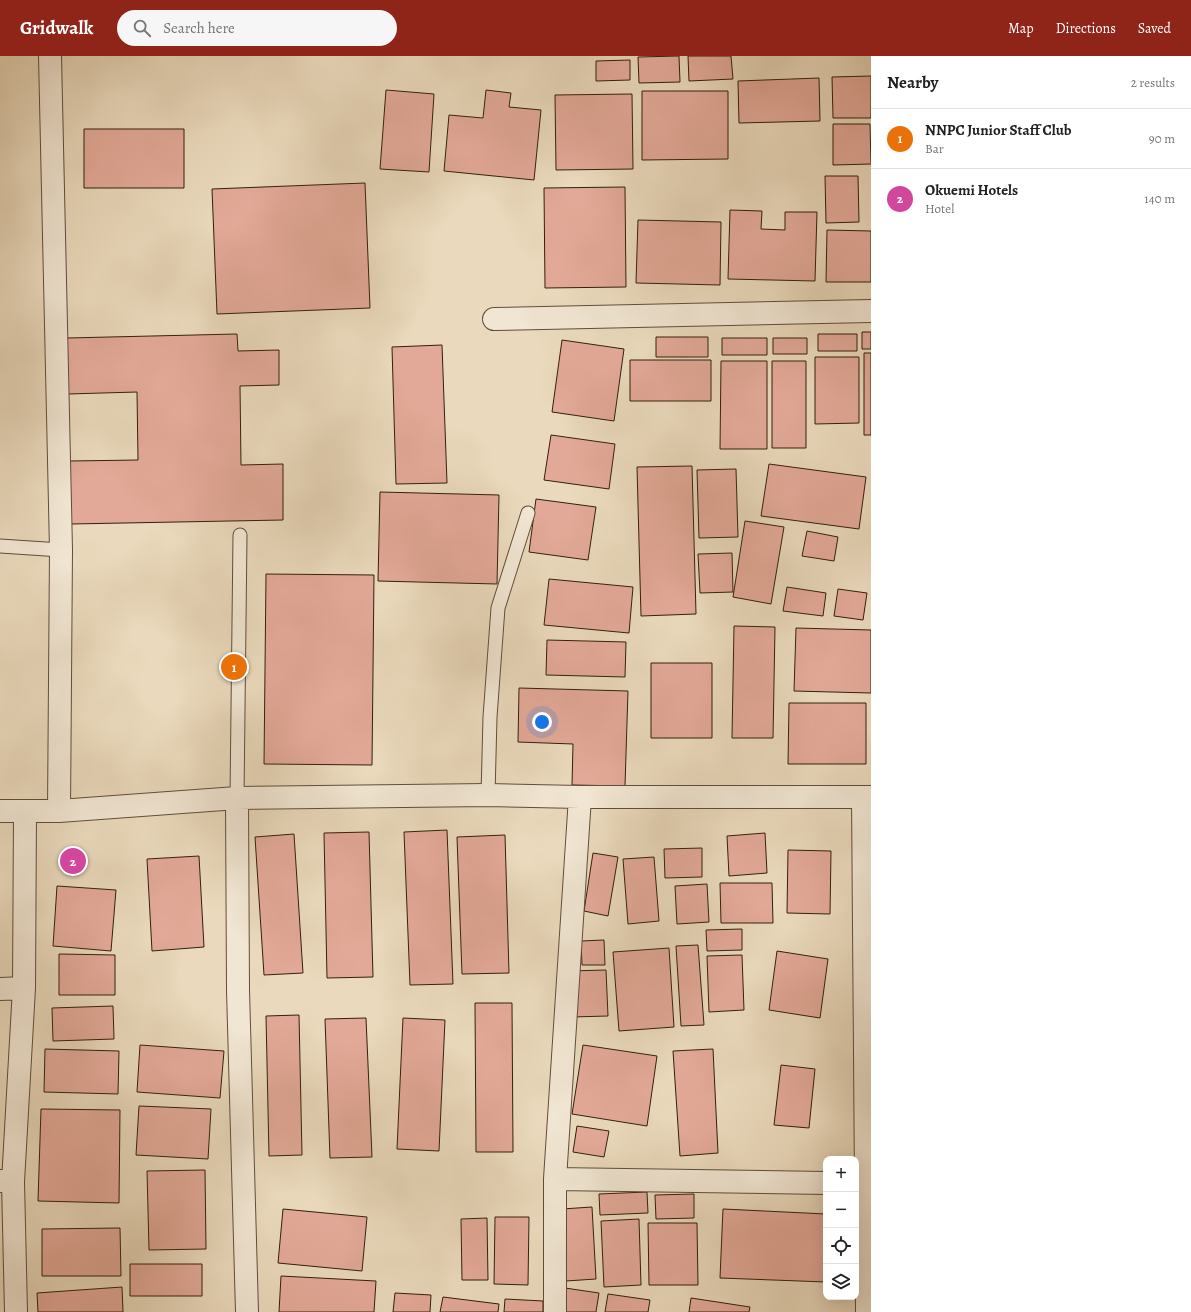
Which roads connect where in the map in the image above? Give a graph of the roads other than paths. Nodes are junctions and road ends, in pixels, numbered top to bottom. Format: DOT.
graph roads {
  1 [pos="50,56"];
  2 [pos="871,311"];
  3 [pos="494,318"];
  4 [pos="528,513"];
  5 [pos="240,535"];
  6 [pos="0,546"];
  7 [pos="61,550"];
  8 [pos="488,795"];
  9 [pos="580,797"];
  10 [pos="867,797"];
  11 [pos="237,798"];
  12 [pos="0,811"];
  13 [pos="25,811"];
  14 [pos="59,811"];
  15 [pos="24,988"];
  16 [pos="0,989"];
  17 [pos="555,1179"];
  18 [pos="7,1182"];
  19 [pos="823,1183"];
  20 [pos="861,1184"];
  21 [pos="16,1312"];
  22 [pos="247,1312"];
  23 [pos="555,1312"];
  24 [pos="867,1312"];
  1 -- 7 [label="street"];
  2 -- 3 [label="street"];
  4 -- 8 [label="lane"];
  5 -- 11 [label="lane"];
  6 -- 7 [label="lane"];
  7 -- 14 [label="street"];
  8 -- 9 [label="street"];
  8 -- 11 [label="street"];
  9 -- 10 [label="street"];
  9 -- 17 [label="street"];
  10 -- 20 [label="street"];
  11 -- 14 [label="street"];
  11 -- 22 [label="street"];
  12 -- 13 [label="street"];
  13 -- 14 [label="street"];
  13 -- 15 [label="street"];
  15 -- 16 [label="street"];
  15 -- 18 [label="street"];
  17 -- 19 [label="street"];
  17 -- 23 [label="street"];
  18 -- 21 [label="street"];
  20 -- 24 [label="street"];
}
